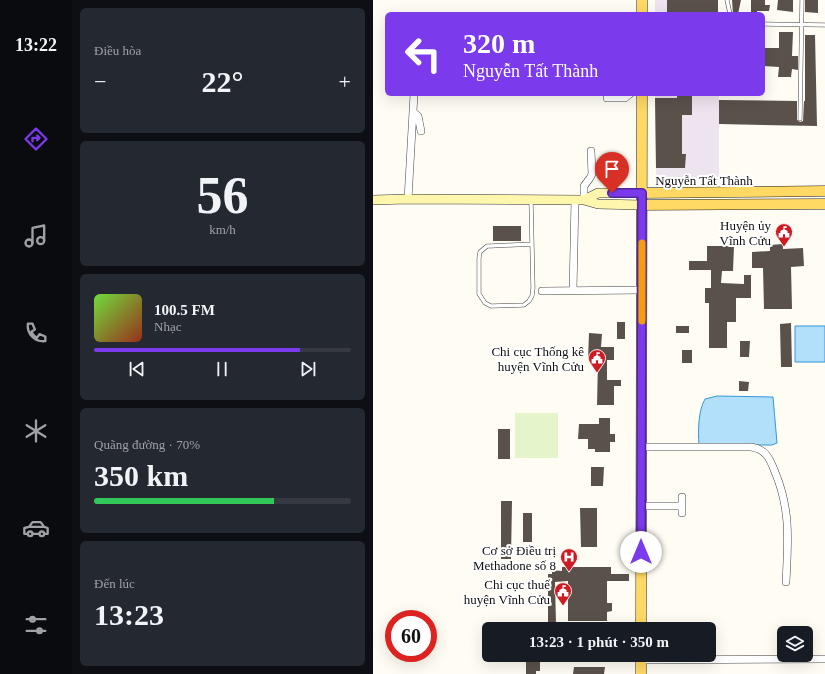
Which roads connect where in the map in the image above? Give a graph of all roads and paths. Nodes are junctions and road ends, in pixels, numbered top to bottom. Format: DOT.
graph roads {
  1 [pos="642,0"];
  2 [pos="727,0"];
  3 [pos="802,0"];
  4 [pos="642,12"];
  5 [pos="730,12"];
  6 [pos="765,24"];
  7 [pos="802,25"];
  8 [pos="825,25"];
  9 [pos="414,96"];
  10 [pos="628,96"];
  11 [pos="642,96"];
  12 [pos="607,98"];
  13 [pos="413,112"];
  14 [pos="799,119"];
  15 [pos="421,131"];
  16 [pos="591,150"];
  17 [pos="822,192"];
  18 [pos="642,193"];
  19 [pos="408,199"];
  20 [pos="531,199"];
  21 [pos="373,200"];
  22 [pos="580,200"];
  23 [pos="822,204"];
  24 [pos="642,205"];
  25 [pos="532,244"];
  26 [pos="642,290"];
  27 [pos="542,291"];
  28 [pos="573,291"];
  29 [pos="641,447"];
  30 [pos="682,497"];
  31 [pos="641,506"];
  32 [pos="786,582"];
  33 [pos="641,622"];
  34 [pos="716,658"];
  35 [pos="825,659"];
  36 [pos="641,662"];
  37 [pos="641,674"];
  1 -- 4 [label="main road"];
  2 -- 5 [label="lane"];
  3 -- 7 [label="lane"];
  6 -- 7 [label="lane"];
  7 -- 8 [label="lane"];
  7 -- 14 [label="lane"];
  9 -- 13 [label="street"];
  10 -- 12 [label="street"];
  11 -- 18 [label="main road"];
  13 -- 15 [label="street"];
  13 -- 19 [label="street"];
  16 -- 22 [label="street"];
  17 -- 18 [label="main road, Nguyễn Tất Thành"];
  17 -- 23 [label="main road"];
  18 -- 22 [label="main road, Nguyễn Tất Thành"];
  18 -- 24 [label="main road"];
  19 -- 20 [label="main road, Nguyễn Tất Thành"];
  19 -- 21 [label="main road, Nguyễn Tất Thành"];
  20 -- 22 [label="main road, Nguyễn Tất Thành"];
  20 -- 25 [label="lane"];
  22 -- 24 [label="main road, Nguyễn Tất Thành"];
  22 -- 28 [label="street"];
  23 -- 24 [label="main road, Nguyễn Tất Thành"];
  24 -- 26 [label="main road"];
  25 -- 25 [label="lane"];
  26 -- 28 [label="street"];
  26 -- 29 [label="main road"];
  27 -- 28 [label="street"];
  29 -- 31 [label="main road"];
  29 -- 32 [label="street"];
  30 -- 31 [label="street"];
  31 -- 33 [label="main road"];
  34 -- 35 [label="street"];
  36 -- 37 [label="main road"];
}
